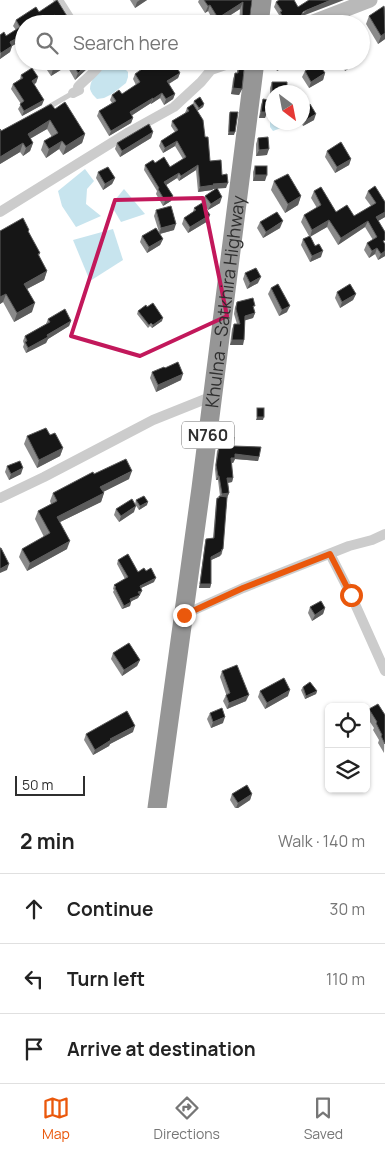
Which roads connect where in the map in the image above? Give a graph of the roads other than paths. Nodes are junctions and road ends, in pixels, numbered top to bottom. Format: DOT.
graph roads {
  1 [pos="58,0"];
  2 [pos="262,0"];
  3 [pos="370,0"];
  4 [pos="67,15"];
  5 [pos="260,15"];
  6 [pos="331,15"];
  7 [pos="95,70"];
  8 [pos="211,70"];
  9 [pos="254,70"];
  10 [pos="72,94"];
  11 [pos="42,110"];
  12 [pos="0,212"];
  13 [pos="213,396"];
  14 [pos="0,498"];
  15 [pos="385,534"];
  16 [pos="330,554"];
  17 [pos="184,615"];
  18 [pos="385,671"];
  19 [pos="157,808"];
  1 -- 4 [label="street"];
  2 -- 5 [label="highway"];
  3 -- 6 [label="street"];
  7 -- 10 [label="street"];
  8 -- 12 [label="street"];
  9 -- 13 [label="highway, Khulna - Satkhira Highway / N760"];
  10 -- 11 [label="lane"];
  13 -- 14 [label="street"];
  13 -- 17 [label="highway, Khulna - Satkhira Highway / N760"];
  15 -- 16 [label="street"];
  16 -- 17 [label="street"];
  16 -- 18 [label="street"];
  17 -- 19 [label="highway, Khulna - Satkhira Highway / N760"];
}
